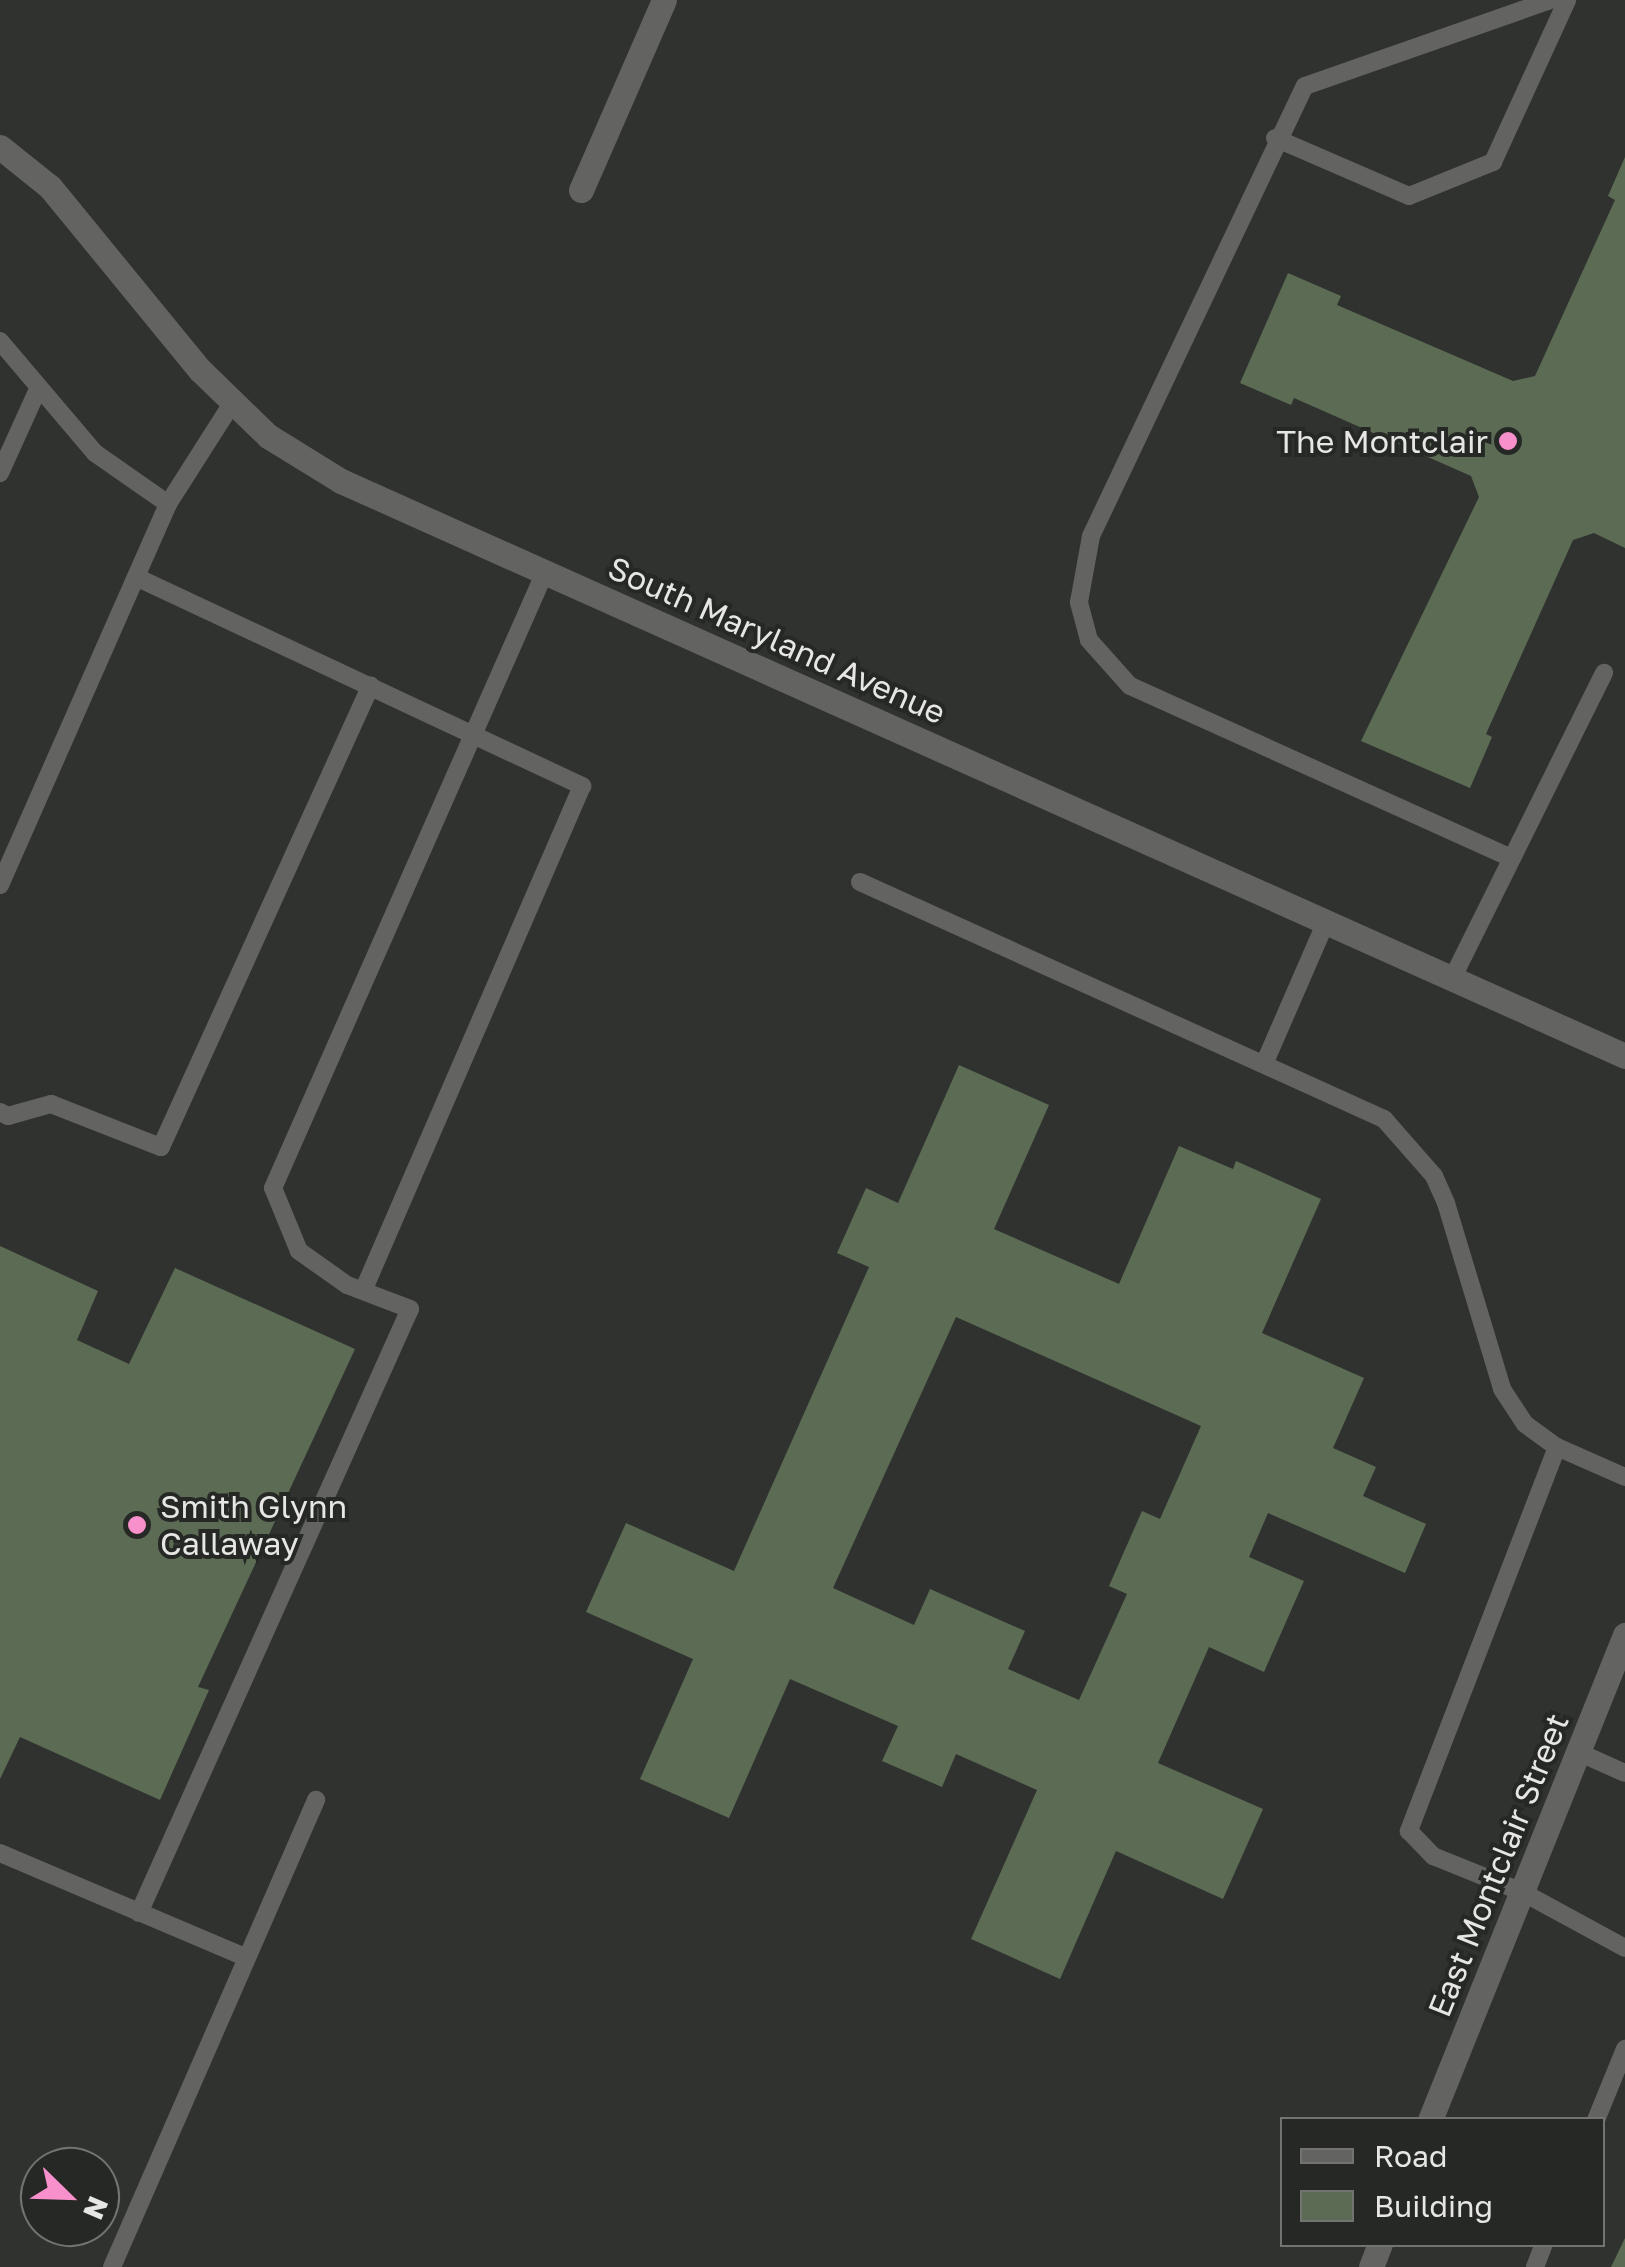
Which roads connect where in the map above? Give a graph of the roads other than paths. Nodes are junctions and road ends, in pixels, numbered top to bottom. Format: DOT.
graph roads {
  1 [pos="664,0"];
  2 [pos="1550,0"];
  3 [pos="1567,0"];
  4 [pos="1275,138"];
  5 [pos="0,147"];
  6 [pos="581,190"];
  7 [pos="0,340"];
  8 [pos="39,387"];
  9 [pos="233,402"];
  10 [pos="0,473"];
  11 [pos="168,504"];
  12 [pos="545,572"];
  13 [pos="136,577"];
  14 [pos="1604,672"];
  15 [pos="370,685"];
  16 [pos="474,733"];
  17 [pos="1509,857"];
  18 [pos="860,882"];
  19 [pos="0,885"];
  20 [pos="1326,922"];
  21 [pos="1452,978"];
  22 [pos="1625,1056"];
  23 [pos="1265,1062"];
  24 [pos="0,1112"];
  25 [pos="363,1292"];
  26 [pos="1557,1447"];
  27 [pos="1625,1477"];
  28 [pos="1625,1634"];
  29 [pos="1578,1752"];
  30 [pos="1625,1773"];
  31 [pos="316,1800"];
  32 [pos="0,1853"];
  33 [pos="1522,1892"];
  34 [pos="139,1913"];
  35 [pos="1625,1948"];
  36 [pos="247,1958"];
  37 [pos="1625,2048"];
  38 [pos="1431,2117"];
  39 [pos="1597,2117"];
  40 [pos="112,2267"];
  1 -- 6 [label="street"];
  2 -- 4 [label="lane"];
  3 -- 4 [label="lane"];
  4 -- 17 [label="lane"];
  5 -- 9 [label="street, South Maryland Avenue"];
  7 -- 8 [label="lane"];
  8 -- 10 [label="lane"];
  8 -- 11 [label="lane"];
  9 -- 11 [label="lane"];
  9 -- 12 [label="street, South Maryland Avenue"];
  11 -- 13 [label="lane"];
  12 -- 16 [label="lane"];
  12 -- 20 [label="street, South Maryland Avenue"];
  13 -- 15 [label="lane"];
  13 -- 19 [label="lane"];
  14 -- 17 [label="lane"];
  15 -- 16 [label="lane"];
  15 -- 24 [label="lane"];
  16 -- 25 [label="lane"];
  16 -- 25 [label="lane"];
  17 -- 21 [label="lane"];
  18 -- 23 [label="lane"];
  20 -- 21 [label="street, South Maryland Avenue"];
  20 -- 23 [label="lane"];
  21 -- 22 [label="street, South Maryland Avenue"];
  23 -- 26 [label="lane"];
  25 -- 34 [label="lane"];
  26 -- 27 [label="lane"];
  26 -- 33 [label="lane"];
  28 -- 29 [label="street, East Montclair Street"];
  29 -- 30 [label="lane"];
  29 -- 33 [label="street, East Montclair Street"];
  31 -- 36 [label="lane"];
  32 -- 34 [label="lane"];
  33 -- 35 [label="lane"];
  33 -- 38 [label="street, East Montclair Street"];
  34 -- 36 [label="lane"];
  36 -- 40 [label="lane"];
  37 -- 39 [label="lane"];
}
